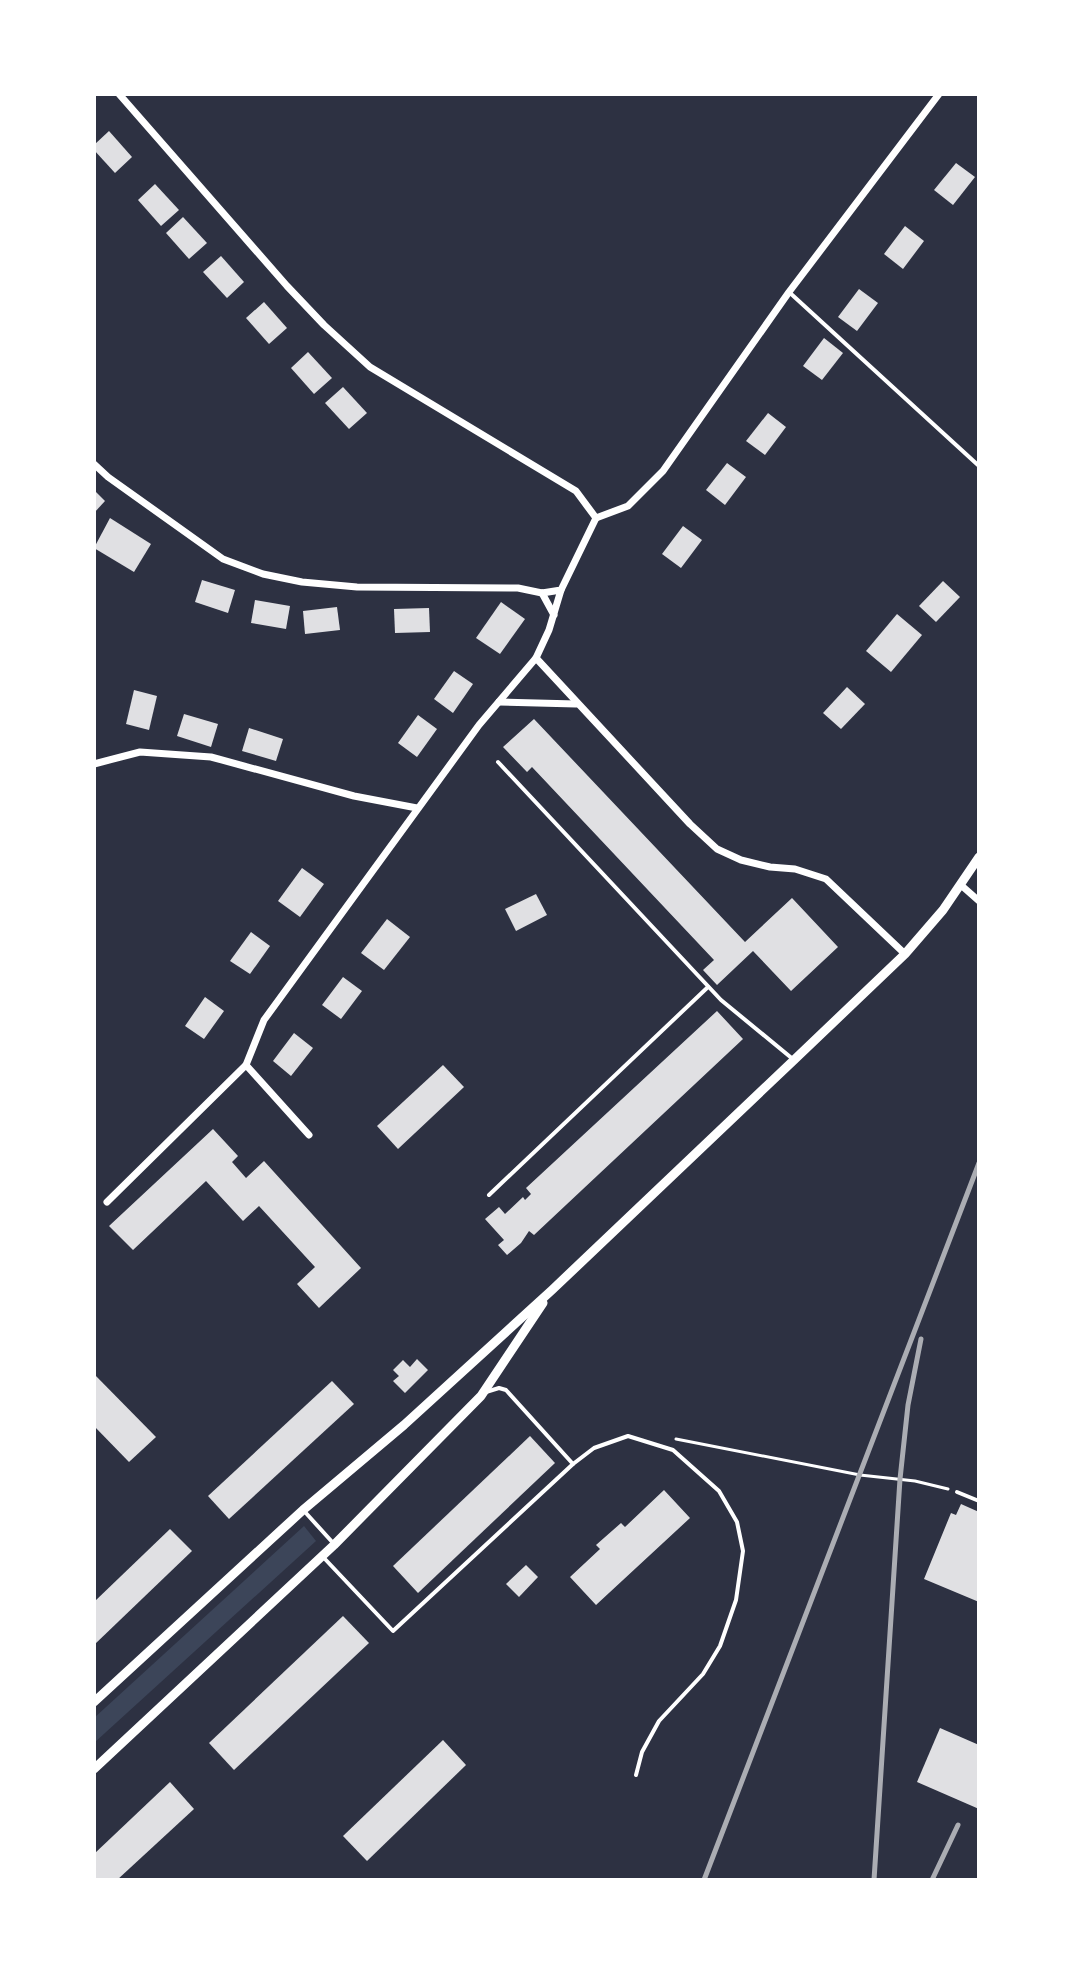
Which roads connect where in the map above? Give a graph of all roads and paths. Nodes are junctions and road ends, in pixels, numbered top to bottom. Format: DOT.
graph roads {
  1 [pos="119,94"];
  2 [pos="939,94"];
  3 [pos="789,292"];
  4 [pos="94,464"];
  5 [pos="979,466"];
  6 [pos="596,518"];
  7 [pos="561,590"];
  8 [pos="542,593"];
  9 [pos="554,615"];
  10 [pos="536,658"];
  11 [pos="499,702"];
  12 [pos="577,704"];
  13 [pos="498,762"];
  14 [pos="94,764"];
  15 [pos="417,808"];
  16 [pos="979,857"];
  17 [pos="962,886"];
  18 [pos="979,901"];
  19 [pos="905,954"];
  20 [pos="708,987"];
  21 [pos="794,1060"];
  22 [pos="246,1065"];
  23 [pos="309,1135"];
  24 [pos="489,1195"];
  25 [pos="107,1202"];
  26 [pos="552,1290"];
  27 [pos="481,1396"];
  28 [pos="670,1439"];
  29 [pos="573,1464"];
  30 [pos="957,1492"];
  31 [pos="979,1501"];
  32 [pos="303,1510"];
  33 [pos="334,1545"];
  34 [pos="322,1556"];
  35 [pos="94,1702"];
  36 [pos="94,1769"];
  37 [pos="636,1775"];
  1 -- 6 [label="street"];
  2 -- 3 [label="street"];
  3 -- 5 [label="lane"];
  3 -- 6 [label="street"];
  4 -- 8 [label="street"];
  6 -- 7 [label="street"];
  7 -- 8 [label="street"];
  7 -- 9 [label="street"];
  8 -- 9 [label="street"];
  9 -- 10 [label="street"];
  10 -- 11 [label="street"];
  10 -- 12 [label="street"];
  11 -- 12 [label="street"];
  11 -- 15 [label="street"];
  12 -- 19 [label="street"];
  13 -- 20 [label="lane"];
  14 -- 15 [label="street"];
  15 -- 22 [label="street"];
  16 -- 17 [label="street"];
  17 -- 18 [label="street"];
  17 -- 19 [label="street"];
  19 -- 21 [label="street"];
  20 -- 21 [label="lane"];
  20 -- 24 [label="lane"];
  21 -- 26 [label="street"];
  22 -- 23 [label="street"];
  22 -- 25 [label="street"];
  26 -- 27 [label="street"];
  26 -- 32 [label="street"];
  27 -- 29 [label="lane"];
  27 -- 33 [label="street"];
  28 -- 30 [label="path"];
  29 -- 34 [label="lane"];
  29 -- 37 [label="lane"];
  30 -- 31 [label="lane"];
  32 -- 33 [label="lane"];
  32 -- 35 [label="street"];
  33 -- 34 [label="street"];
  34 -- 36 [label="street"];
}
